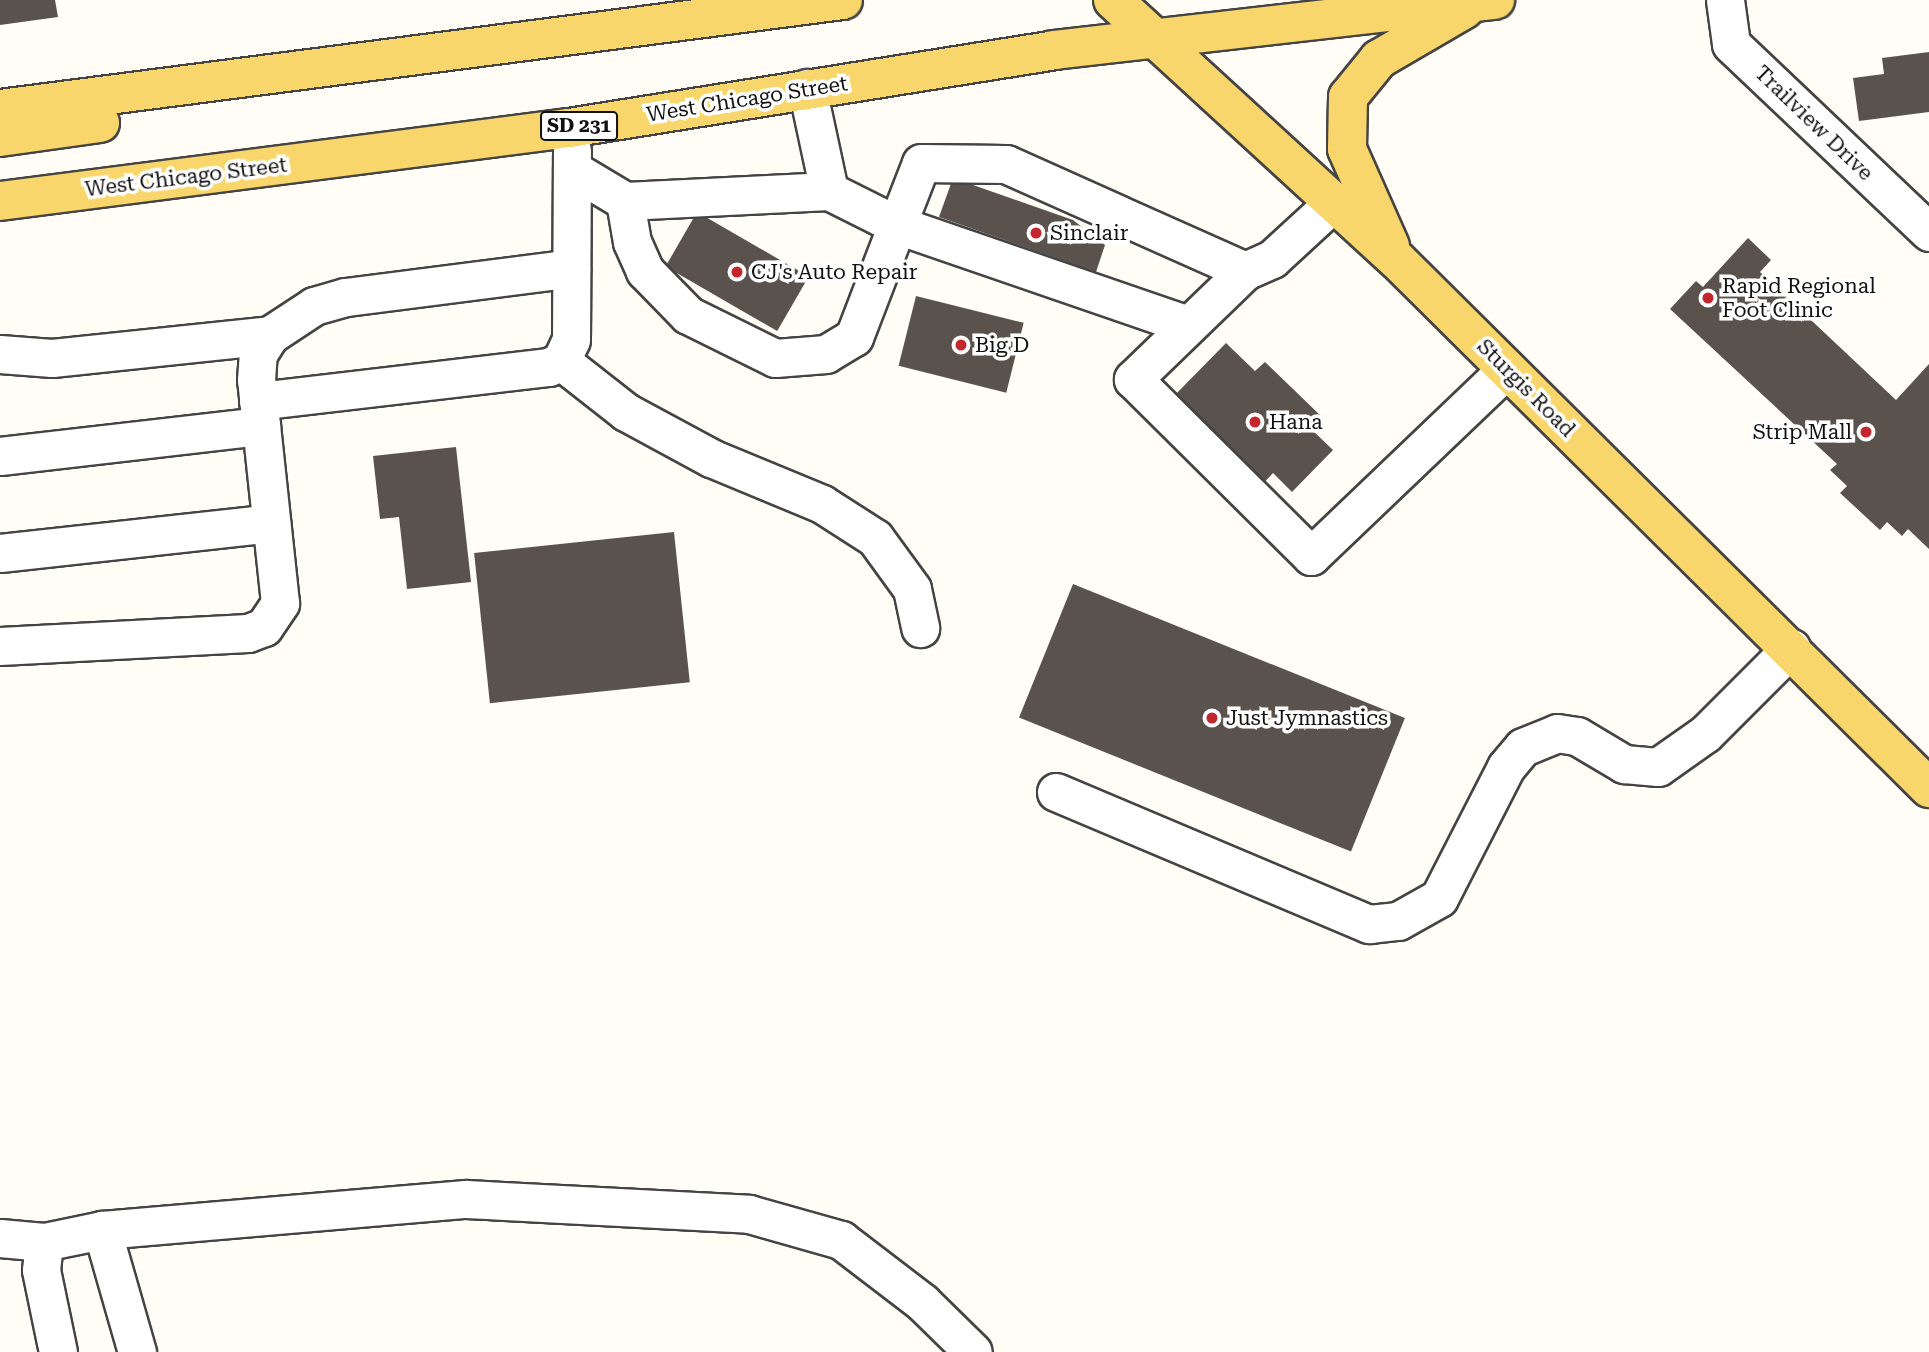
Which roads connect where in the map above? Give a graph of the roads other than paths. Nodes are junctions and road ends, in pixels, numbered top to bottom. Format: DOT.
graph roads {
  1 [pos="843,0"];
  2 [pos="1113,0"];
  3 [pos="1725,0"];
  4 [pos="1487,1"];
  5 [pos="797,5"];
  6 [pos="1156,38"];
  7 [pos="277,75"];
  8 [pos="807,89"];
  9 [pos="0,109"];
  10 [pos="569,128"];
  11 [pos="0,137"];
  12 [pos="575,171"];
  13 [pos="829,191"];
  14 [pos="0,201"];
  15 [pos="625,201"];
  16 [pos="1334,202"];
  17 [pos="897,225"];
  18 [pos="1929,232"];
  19 [pos="1397,260"];
  20 [pos="571,268"];
  21 [pos="1245,271"];
  22 [pos="1188,326"];
  23 [pos="270,335"];
  24 [pos="0,354"];
  25 [pos="561,361"];
  26 [pos="1507,369"];
  27 [pos="259,414"];
  28 [pos="0,456"];
  29 [pos="271,523"];
  30 [pos="0,553"];
  31 [pos="920,628"];
  32 [pos="0,646"];
  33 [pos="1791,648"];
  34 [pos="1929,788"];
  35 [pos="1056,792"];
  36 [pos="102,1230"];
  37 [pos="0,1238"];
  38 [pos="44,1242"];
  39 [pos="58,1352"];
  40 [pos="137,1352"];
  41 [pos="973,1352"];
  1 -- 5 [label="main road"];
  2 -- 6 [label="main road, Sturgis Road"];
  3 -- 18 [label="street, Trailview Drive"];
  4 -- 6 [label="main road, West Chicago Street"];
  4 -- 19 [label="main road"];
  5 -- 7 [label="main road"];
  6 -- 8 [label="main road, West Chicago Street / SD 231"];
  6 -- 16 [label="main road, Sturgis Road"];
  7 -- 9 [label="main road"];
  7 -- 11 [label="main road"];
  8 -- 10 [label="main road, West Chicago Street / SD 231"];
  8 -- 13 [label="street"];
  10 -- 12 [label="street"];
  10 -- 14 [label="main road, West Chicago Street / SD 231"];
  12 -- 15 [label="street"];
  12 -- 20 [label="street"];
  13 -- 15 [label="street"];
  13 -- 17 [label="street"];
  15 -- 17 [label="street"];
  16 -- 19 [label="main road, Sturgis Road"];
  16 -- 21 [label="street"];
  17 -- 21 [label="street"];
  17 -- 22 [label="street"];
  19 -- 26 [label="main road, Sturgis Road"];
  20 -- 23 [label="street"];
  20 -- 25 [label="street"];
  21 -- 22 [label="street"];
  22 -- 26 [label="street"];
  23 -- 24 [label="street"];
  23 -- 27 [label="street"];
  25 -- 27 [label="street"];
  25 -- 31 [label="street"];
  26 -- 33 [label="main road, Sturgis Road"];
  27 -- 28 [label="street"];
  27 -- 29 [label="street"];
  29 -- 30 [label="street"];
  29 -- 32 [label="street"];
  33 -- 34 [label="main road, Sturgis Road"];
  33 -- 35 [label="street"];
  36 -- 38 [label="street"];
  36 -- 40 [label="street"];
  36 -- 41 [label="street"];
  37 -- 38 [label="street"];
  38 -- 39 [label="street"];
}
